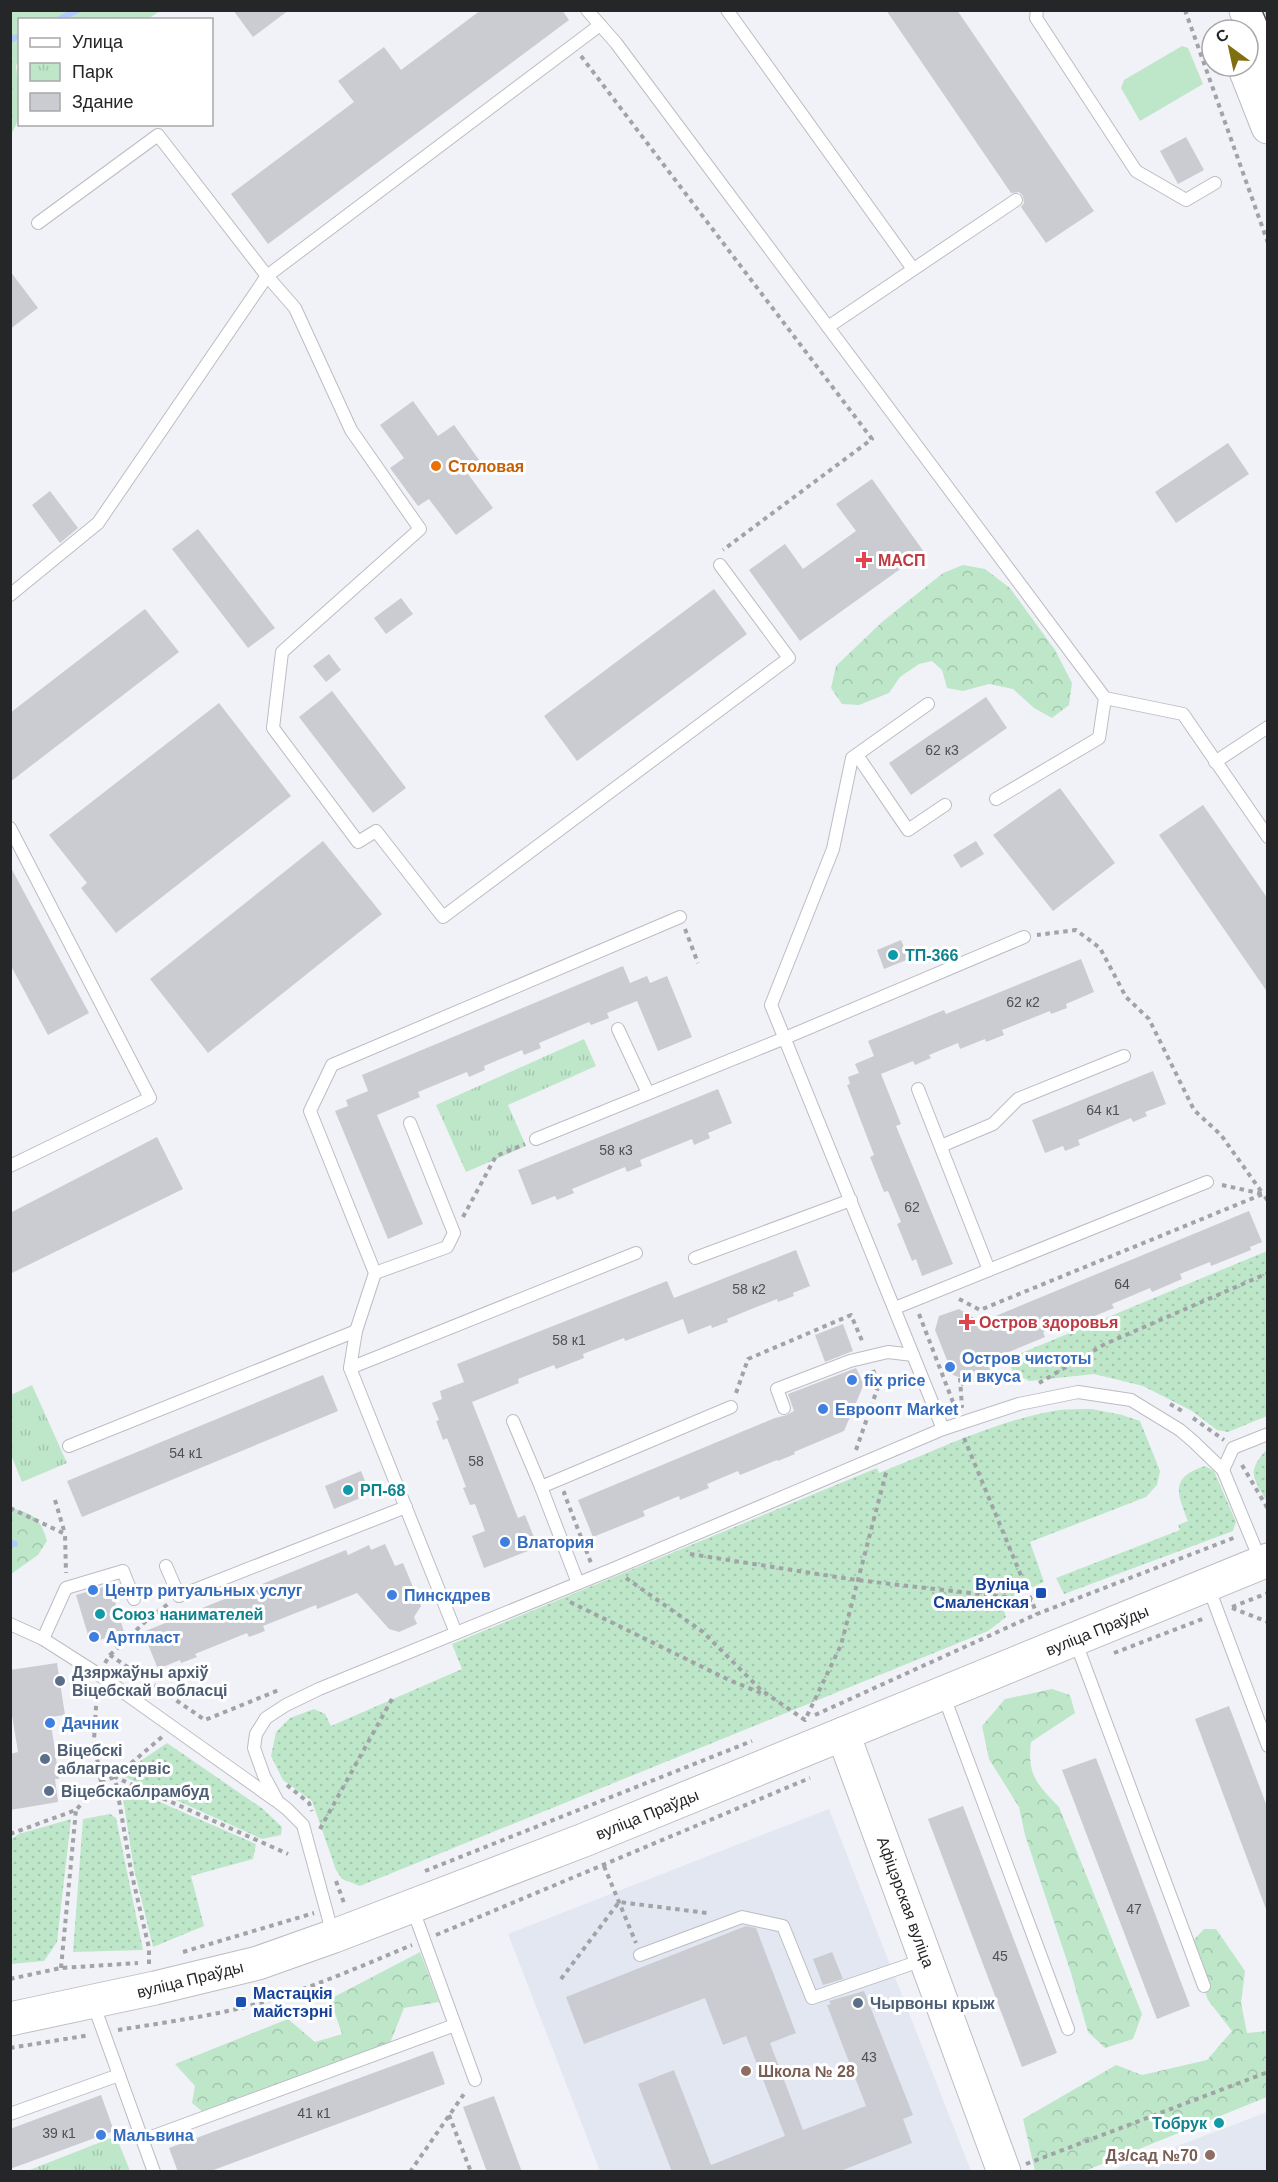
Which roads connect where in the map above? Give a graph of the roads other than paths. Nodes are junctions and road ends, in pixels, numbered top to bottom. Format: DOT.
graph roads {
  1 [pos="587,10"];
  2 [pos="727,10"];
  3 [pos="1038,10"];
  4 [pos="1246,10"];
  5 [pos="600,25"];
  6 [pos="1268,70"];
  7 [pos="1249,78"];
  8 [pos="1268,127"];
  9 [pos="1215,183"];
  10 [pos="1016,200"];
  11 [pos="38,223"];
  12 [pos="913,269"];
  13 [pos="267,276"];
  14 [pos="828,327"];
  15 [pos="720,565"];
  16 [pos="10,595"];
  17 [pos="1105,698"];
  18 [pos="928,704"];
  19 [pos="1268,727"];
  20 [pos="857,755"];
  21 [pos="1215,762"];
  22 [pos="996,799"];
  23 [pos="945,805"];
  24 [pos="10,828"];
  25 [pos="1268,837"];
  26 [pos="682,921"];
  27 [pos="1024,937"];
  28 [pos="618,1029"];
  29 [pos="785,1038"];
  30 [pos="1124,1056"];
  31 [pos="918,1089"];
  32 [pos="648,1093"];
  33 [pos="410,1123"];
  34 [pos="536,1139"];
  35 [pos="941,1146"];
  36 [pos="10,1166"];
  37 [pos="1207,1182"];
  38 [pos="851,1200"];
  39 [pos="636,1253"];
  40 [pos="695,1258"];
  41 [pos="989,1270"];
  42 [pos="375,1273"];
  43 [pos="895,1308"];
  44 [pos="356,1331"];
  45 [pos="913,1355"];
  46 [pos="350,1368"];
  47 [pos="731,1407"];
  48 [pos="784,1408"];
  49 [pos="513,1421"];
  50 [pos="942,1430"];
  51 [pos="1268,1434"];
  52 [pos="69,1446"];
  53 [pos="1223,1470"];
  54 [pos="541,1487"];
  55 [pos="406,1507"];
  56 [pos="1264,1562"];
  57 [pos="166,1566"];
  58 [pos="578,1583"];
  59 [pos="1208,1585"];
  60 [pos="134,1599"];
  61 [pos="10,1624"];
  62 [pos="456,1633"];
  63 [pos="43,1639"];
  64 [pos="1074,1639"];
  65 [pos="943,1693"];
  66 [pos="843,1734"];
  67 [pos="1268,1746"];
  68 [pos="278,1802"];
  69 [pos="411,1906"];
  70 [pos="330,1923"];
  71 [pos="640,1955"];
  72 [pos="927,1959"];
  73 [pos="1204,1986"];
  74 [pos="92,2002"];
  75 [pos="10,2019"];
  76 [pos="455,2025"];
  77 [pos="1068,2029"];
  78 [pos="119,2075"];
  79 [pos="475,2080"];
  80 [pos="10,2114"];
  81 [pos="143,2140"];
  82 [pos="1012,2169"];
  83 [pos="154,2172"];
  1 -- 5 [label="lane"];
  2 -- 12 [label="lane"];
  3 -- 9 [label="lane"];
  4 -- 6 [label="main road"];
  5 -- 13 [label="lane"];
  5 -- 14 [label="lane"];
  7 -- 8 [label="main road"];
  10 -- 12 [label="lane"];
  11 -- 13 [label="lane"];
  12 -- 14 [label="lane"];
  13 -- 15 [label="lane"];
  13 -- 16 [label="lane"];
  14 -- 17 [label="lane"];
  17 -- 21 [label="lane"];
  17 -- 22 [label="lane"];
  18 -- 20 [label="lane"];
  19 -- 21 [label="lane"];
  20 -- 23 [label="lane"];
  20 -- 29 [label="lane"];
  21 -- 25 [label="lane"];
  24 -- 36 [label="lane"];
  26 -- 42 [label="lane"];
  27 -- 29 [label="lane"];
  28 -- 32 [label="lane"];
  29 -- 32 [label="lane"];
  29 -- 38 [label="lane"];
  30 -- 35 [label="lane"];
  31 -- 35 [label="lane"];
  32 -- 34 [label="lane"];
  33 -- 42 [label="lane"];
  35 -- 41 [label="lane"];
  37 -- 41 [label="lane"];
  38 -- 40 [label="lane"];
  38 -- 43 [label="lane"];
  39 -- 46 [label="lane"];
  41 -- 43 [label="lane"];
  42 -- 44 [label="lane"];
  43 -- 45 [label="lane"];
  44 -- 46 [label="lane"];
  44 -- 52 [label="lane"];
  45 -- 48 [label="lane"];
  45 -- 50 [label="lane"];
  46 -- 55 [label="lane"];
  47 -- 54 [label="lane"];
  49 -- 54 [label="lane"];
  50 -- 53 [label="lane"];
  50 -- 58 [label="lane"];
  51 -- 53 [label="lane"];
  53 -- 56 [label="lane"];
  54 -- 58 [label="lane"];
  55 -- 57 [label="lane"];
  55 -- 62 [label="lane"];
  56 -- 59 [label="main road, вуліца Праўды"];
  58 -- 62 [label="lane"];
  59 -- 64 [label="main road, вуліца Праўды"];
  59 -- 67 [label="lane"];
  60 -- 63 [label="lane"];
  61 -- 63 [label="lane"];
  62 -- 68 [label="lane"];
  63 -- 68 [label="lane"];
  64 -- 65 [label="main road, вуліца Праўды"];
  64 -- 73 [label="lane"];
  65 -- 66 [label="main road, вуліца Праўды"];
  65 -- 77 [label="lane"];
  66 -- 69 [label="main road, вуліца Праўды"];
  66 -- 72 [label="main road, Афіцэрская вуліца"];
  68 -- 70 [label="lane"];
  69 -- 70 [label="main road, вуліца Праўды"];
  69 -- 76 [label="lane"];
  70 -- 74 [label="main road, вуліца Праўды"];
  71 -- 72 [label="lane"];
  72 -- 82 [label="main road, Афіцэрская вуліца"];
  74 -- 75 [label="main road, вуліца Праўды"];
  74 -- 78 [label="lane"];
  76 -- 79 [label="lane"];
  76 -- 81 [label="lane"];
  78 -- 80 [label="lane"];
  78 -- 81 [label="lane"];
  81 -- 83 [label="lane"];
}
